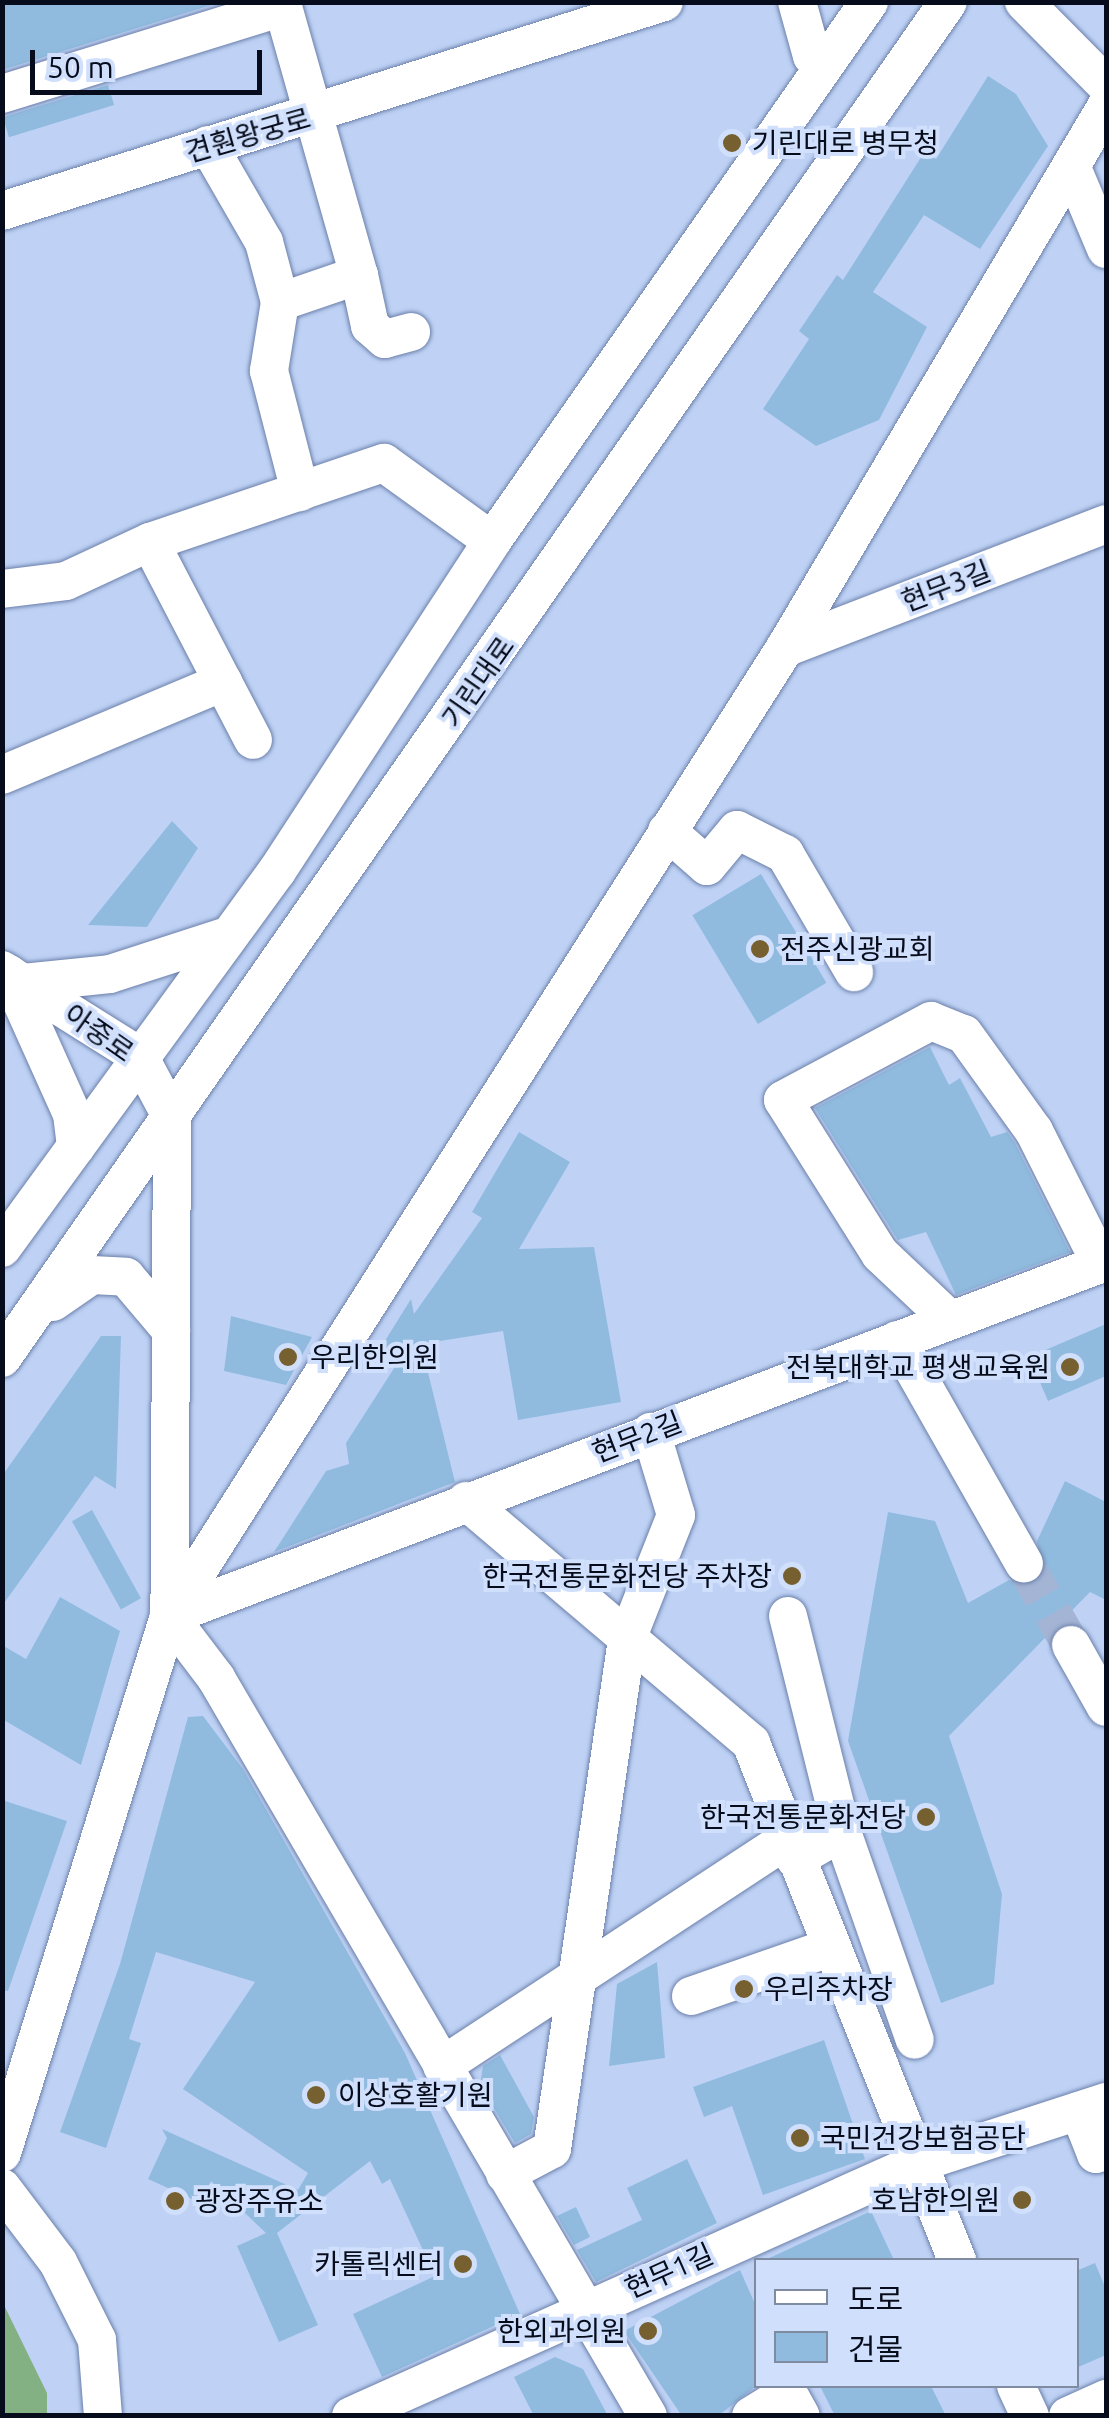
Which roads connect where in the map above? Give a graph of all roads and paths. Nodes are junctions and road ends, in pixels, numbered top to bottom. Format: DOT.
graph roads {
  1 [pos="664,2"];
  2 [pos="797,2"];
  3 [pos="869,2"];
  4 [pos="948,2"];
  5 [pos="1024,2"];
  6 [pos="826,62"];
  7 [pos="1106,85"];
  8 [pos="2,94"];
  9 [pos="1106,107"];
  10 [pos="320,115"];
  11 [pos="208,144"];
  12 [pos="1072,168"];
  13 [pos="2,211"];
  14 [pos="1106,249"];
  15 [pos="360,275"];
  16 [pos="280,302"];
  17 [pos="412,332"];
  18 [pos="300,492"];
  19 [pos="1106,524"];
  20 [pos="492,541"];
  21 [pos="150,542"];
  22 [pos="2,589"];
  23 [pos="785,648"];
  24 [pos="223,682"];
  25 [pos="254,740"];
  26 [pos="2,776"];
  27 [pos="667,830"];
  28 [pos="228,936"];
  29 [pos="854,972"];
  30 [pos="11,976"];
  31 [pos="139,1056"];
  32 [pos="172,1118"];
  33 [pos="76,1147"];
  34 [pos="2,1248"];
  35 [pos="1104,1263"];
  36 [pos="34,1314"];
  37 [pos="950,1320"];
  38 [pos="171,1330"];
  39 [pos="896,1340"];
  40 [pos="2,1358"];
  41 [pos="651,1432"];
  42 [pos="466,1502"];
  43 [pos="1024,1564"];
  44 [pos="169,1616"];
  45 [pos="788,1616"];
  46 [pos="627,1639"];
  47 [pos="1071,1646"];
  48 [pos="1106,1707"];
  49 [pos="842,1832"];
  50 [pos="791,1849"];
  51 [pos="829,1948"];
  52 [pos="578,1976"];
  53 [pos="691,1996"];
  54 [pos="915,2040"];
  55 [pos="442,2066"];
  56 [pos="1093,2107"];
  57 [pos="1106,2149"];
  58 [pos="2,2153"];
  59 [pos="912,2165"];
  60 [pos="505,2174"];
  61 [pos="2,2188"];
  62 [pos="956,2258"];
  63 [pos="582,2309"];
  64 [pos="1017,2388"];
  65 [pos="1106,2399"];
  66 [pos="103,2416"];
  67 [pos="350,2416"];
  68 [pos="648,2416"];
  69 [pos="751,2416"];
  70 [pos="802,2416"];
  71 [pos="1030,2416"];
  72 [pos="1068,2416"];
  1 -- 10 [label="street, 견훤왕궁로"];
  2 -- 6 [label="street"];
  3 -- 6 [label="street"];
  4 -- 32 [label="street, 기린대로"];
  5 -- 7 [label="street"];
  6 -- 20 [label="street"];
  8 -- 10 [label="street"];
  9 -- 12 [label="street"];
  10 -- 11 [label="street, 견훤왕궁로"];
  10 -- 15 [label="street"];
  11 -- 13 [label="street, 견훤왕궁로"];
  11 -- 16 [label="street"];
  12 -- 14 [label="street"];
  12 -- 23 [label="street"];
  15 -- 16 [label="street"];
  15 -- 17 [label="street"];
  16 -- 18 [label="street"];
  18 -- 20 [label="street"];
  18 -- 21 [label="street"];
  19 -- 23 [label="street, 현무3길"];
  20 -- 28 [label="street"];
  21 -- 22 [label="street"];
  21 -- 24 [label="street"];
  23 -- 27 [label="street"];
  24 -- 25 [label="street"];
  24 -- 26 [label="street"];
  27 -- 29 [label="street"];
  27 -- 44 [label="street"];
  28 -- 30 [label="street"];
  28 -- 31 [label="street"];
  30 -- 31 [label="street, 아중로"];
  30 -- 33 [label="street"];
  31 -- 32 [label="street, 아중로"];
  31 -- 33 [label="street"];
  32 -- 36 [label="street, 기린대로"];
  32 -- 38 [label="street"];
  33 -- 34 [label="street"];
  35 -- 37 [label="street, 현무2길"];
  35 -- 37 [label="street"];
  36 -- 38 [label="street"];
  36 -- 40 [label="street, 기린대로"];
  37 -- 39 [label="street, 현무2길"];
  38 -- 44 [label="street"];
  39 -- 41 [label="street, 현무2길"];
  39 -- 43 [label="street"];
  41 -- 42 [label="street, 현무2길"];
  41 -- 46 [label="street"];
  42 -- 44 [label="street, 현무2길"];
  42 -- 46 [label="street"];
  44 -- 55 [label="street"];
  44 -- 58 [label="street"];
  45 -- 49 [label="street"];
  46 -- 50 [label="street"];
  46 -- 52 [label="street"];
  47 -- 48 [label="street"];
  49 -- 50 [label="street"];
  49 -- 54 [label="street"];
  50 -- 51 [label="street"];
  50 -- 52 [label="street"];
  51 -- 53 [label="street"];
  51 -- 59 [label="street"];
  52 -- 55 [label="street"];
  52 -- 60 [label="street"];
  55 -- 60 [label="street"];
  56 -- 57 [label="street"];
  56 -- 59 [label="street, 현무1길"];
  59 -- 62 [label="street"];
  59 -- 63 [label="street, 현무1길"];
  60 -- 63 [label="street"];
  61 -- 66 [label="street"];
  63 -- 67 [label="street, 현무1길"];
  63 -- 68 [label="street"];
  64 -- 71 [label="street"];
  65 -- 72 [label="street"];
  69 -- 70 [label="street"];
}
